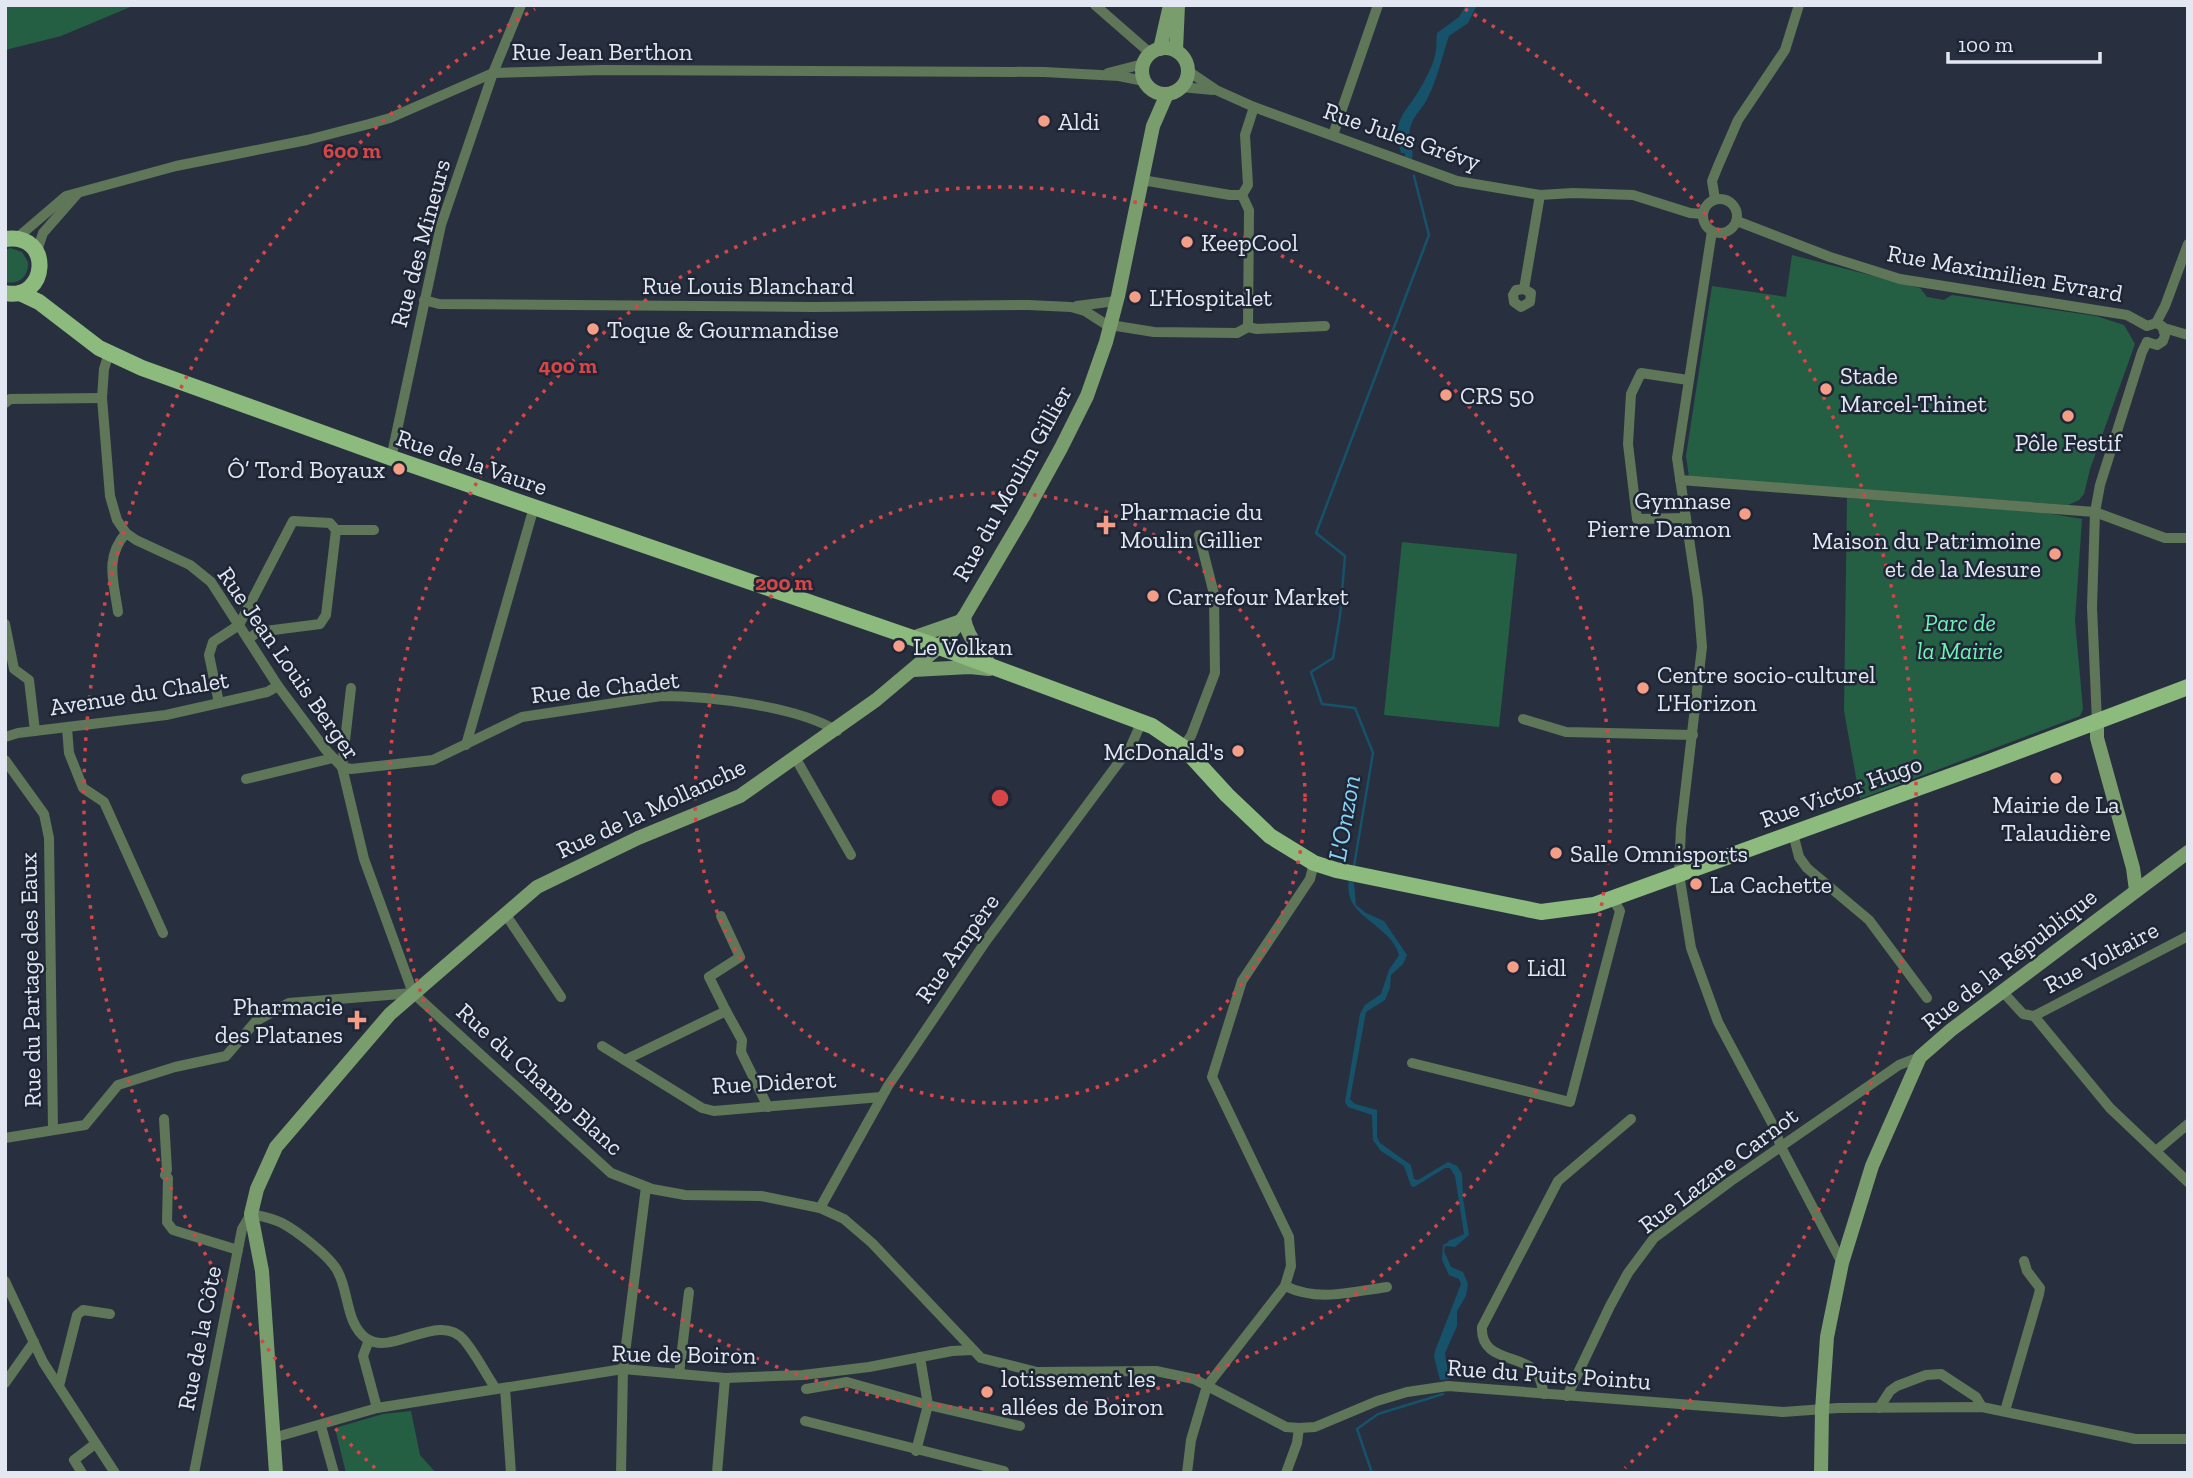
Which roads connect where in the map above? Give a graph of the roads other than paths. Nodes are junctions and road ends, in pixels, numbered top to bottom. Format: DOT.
graph roads {
  1 [pos="521,5"];
  2 [pos="1095,5"];
  3 [pos="1170,5"];
  4 [pos="1178,5"];
  5 [pos="1378,5"];
  6 [pos="1799,5"];
  7 [pos="1176,50"];
  8 [pos="1151,55"];
  9 [pos="1188,71"];
  10 [pos="493,73"];
  11 [pos="1102,75"];
  12 [pos="1181,87"];
  13 [pos="1155,89"];
  14 [pos="1216,90"];
  15 [pos="1254,107"];
  16 [pos="1333,135"];
  17 [pos="1142,180"];
  18 [pos="78,192"];
  19 [pos="1242,195"];
  20 [pos="1540,195"];
  21 [pos="1715,199"];
  22 [pos="1703,214"];
  23 [pos="1737,222"];
  24 [pos="1712,231"];
  25 [pos="11,239"];
  26 [pos="2187,248"];
  27 [pos="37,251"];
  28 [pos="38,277"];
  29 [pos="1524,289"];
  30 [pos="13,293"];
  31 [pos="424,300"];
  32 [pos="1116,301"];
  33 [pos="1071,307"];
  34 [pos="60,317"];
  35 [pos="1110,326"];
  36 [pos="1325,326"];
  37 [pos="2155,326"];
  38 [pos="1248,327"];
  39 [pos="2188,335"];
  40 [pos="2147,342"];
  41 [pos="109,354"];
  42 [pos="1688,380"];
  43 [pos="103,398"];
  44 [pos="5,403"];
  45 [pos="389,457"];
  46 [pos="1680,480"];
  47 [pos="534,507"];
  48 [pos="2095,512"];
  49 [pos="1686,518"];
  50 [pos="336,530"];
  51 [pos="374,530"];
  52 [pos="126,533"];
  53 [pos="1199,535"];
  54 [pos="2188,538"];
  55 [pos="118,612"];
  56 [pos="962,619"];
  57 [pos="5,624"];
  58 [pos="240,625"];
  59 [pos="912,638"];
  60 [pos="248,639"];
  61 [pos="939,647"];
  62 [pos="995,668"];
  63 [pos="913,670"];
  64 [pos="278,686"];
  65 [pos="2188,687"];
  66 [pos="351,688"];
  67 [pos="219,703"];
  68 [pos="1523,719"];
  69 [pos="1142,721"];
  70 [pos="2098,722"];
  71 [pos="67,728"];
  72 [pos="837,730"];
  73 [pos="35,731"];
  74 [pos="1693,734"];
  75 [pos="5,737"];
  76 [pos="466,745"];
  77 [pos="1183,747"];
  78 [pos="333,758"];
  79 [pos="796,759"];
  80 [pos="5,760"];
  81 [pos="342,767"];
  82 [pos="246,779"];
  83 [pos="1793,833"];
  84 [pos="2188,852"];
  85 [pos="850,855"];
  86 [pos="1314,863"];
  87 [pos="1679,874"];
  88 [pos="2136,890"];
  89 [pos="1613,899"];
  90 [pos="506,915"];
  91 [pos="720,916"];
  92 [pos="163,933"];
  93 [pos="2188,936"];
  94 [pos="2002,991"];
  95 [pos="413,993"];
  96 [pos="561,997"];
  97 [pos="1927,998"];
  98 [pos="726,1011"];
  99 [pos="2034,1016"];
  100 [pos="602,1046"];
  101 [pos="1920,1057"];
  102 [pos="625,1060"];
  103 [pos="1412,1063"];
  104 [pos="881,1097"];
  105 [pos="768,1107"];
  106 [pos="164,1119"];
  107 [pos="1631,1119"];
  108 [pos="2188,1124"];
  109 [pos="54,1129"];
  110 [pos="5,1138"];
  111 [pos="1781,1147"];
  112 [pos="2156,1151"];
  113 [pos="2188,1182"];
  114 [pos="646,1188"];
  115 [pos="820,1208"];
  116 [pos="251,1214"];
  117 [pos="238,1250"];
  118 [pos="2024,1261"];
  119 [pos="1842,1263"];
  120 [pos="5,1280"];
  121 [pos="1284,1286"];
  122 [pos="1387,1287"];
  123 [pos="689,1292"];
  124 [pos="16,1303"];
  125 [pos="5,1310"];
  126 [pos="110,1314"];
  127 [pos="369,1340"];
  128 [pos="34,1342"];
  129 [pos="974,1350"];
  130 [pos="919,1357"];
  131 [pos="623,1369"];
  132 [pos="680,1374"];
  133 [pos="725,1378"];
  134 [pos="5,1382"];
  135 [pos="59,1386"];
  136 [pos="1207,1386"];
  137 [pos="806,1388"];
  138 [pos="500,1389"];
  139 [pos="1544,1394"];
  140 [pos="1567,1396"];
  141 [pos="928,1405"];
  142 [pos="1982,1407"];
  143 [pos="377,1408"];
  144 [pos="1879,1408"];
  145 [pos="1822,1410"];
  146 [pos="2005,1411"];
  147 [pos="804,1421"];
  148 [pos="321,1426"];
  149 [pos="1020,1426"];
  150 [pos="1299,1428"];
  151 [pos="273,1438"];
  152 [pos="2188,1439"];
  153 [pos="95,1444"];
  154 [pos="915,1451"];
  155 [pos="276,1467"];
  156 [pos="1004,1471"];
  157 [pos="82,1473"];
  158 [pos="115,1473"];
  159 [pos="194,1473"];
  160 [pos="286,1473"];
  161 [pos="334,1473"];
  162 [pos="511,1473"];
  163 [pos="621,1473"];
  164 [pos="716,1473"];
  165 [pos="1186,1473"];
  166 [pos="1286,1473"];
  167 [pos="1821,1473"];
  1 -- 10 [label="street, Rue des Mineurs"];
  2 -- 8 [label="street"];
  3 -- 8 [label="main road"];
  4 -- 7 [label="main road"];
  5 -- 16 [label="street"];
  6 -- 21 [label="street"];
  7 -- 8 [label="main road"];
  7 -- 9 [label="main road"];
  8 -- 11 [label="street"];
  8 -- 13 [label="main road"];
  9 -- 12 [label="main road"];
  9 -- 14 [label="street"];
  10 -- 11 [label="street, Rue Jean Berthon"];
  10 -- 18 [label="street, Rue Jean Berthon"];
  10 -- 31 [label="street, Rue des Mineurs"];
  11 -- 13 [label="street"];
  12 -- 13 [label="main road"];
  12 -- 14 [label="street"];
  13 -- 17 [label="main road, Rue du Moulin Gillier"];
  14 -- 15 [label="street, Rue Jules Grévy"];
  15 -- 16 [label="street, Rue Jules Grévy"];
  15 -- 19 [label="street"];
  16 -- 20 [label="street, Rue Jules Grévy"];
  17 -- 19 [label="street"];
  17 -- 32 [label="main road, Rue du Moulin Gillier"];
  18 -- 25 [label="street, Rue Jean Berthon"];
  18 -- 27 [label="street"];
  19 -- 38 [label="street"];
  20 -- 22 [label="street, Rue Jules Grévy"];
  20 -- 29 [label="street"];
  21 -- 22 [label="street"];
  21 -- 23 [label="street"];
  22 -- 24 [label="street"];
  23 -- 24 [label="street"];
  23 -- 37 [label="street, Rue Maximilien Evrard"];
  24 -- 42 [label="street"];
  25 -- 27 [label="main road"];
  26 -- 37 [label="street"];
  27 -- 28 [label="main road"];
  28 -- 30 [label="main road"];
  28 -- 34 [label="main road"];
  30 -- 34 [label="main road"];
  31 -- 33 [label="street, Rue Louis Blanchard"];
  31 -- 45 [label="street, Rue des Mineurs"];
  32 -- 33 [label="street, Rue Louis Blanchard"];
  32 -- 35 [label="main road, Rue du Moulin Gillier"];
  33 -- 35 [label="street, Rue Louis Blanchard"];
  34 -- 41 [label="main road, Rue de la Vaure"];
  35 -- 38 [label="street"];
  35 -- 56 [label="main road, Rue du Moulin Gillier"];
  36 -- 38 [label="street"];
  37 -- 39 [label="street, Rue Maximilien Evrard"];
  37 -- 40 [label="street, Rue Maximilien Evrard"];
  37 -- 40 [label="street"];
  40 -- 48 [label="street"];
  41 -- 43 [label="street"];
  41 -- 45 [label="main road, Rue de la Vaure"];
  42 -- 46 [label="street"];
  42 -- 49 [label="street"];
  43 -- 44 [label="street"];
  43 -- 52 [label="street"];
  45 -- 47 [label="main road, Rue de la Vaure"];
  46 -- 48 [label="street"];
  46 -- 49 [label="street"];
  47 -- 59 [label="main road, Rue de la Vaure"];
  47 -- 76 [label="street"];
  48 -- 54 [label="street"];
  48 -- 70 [label="street"];
  49 -- 74 [label="street"];
  50 -- 51 [label="street"];
  50 -- 58 [label="street"];
  50 -- 60 [label="street"];
  52 -- 55 [label="street"];
  52 -- 58 [label="street, Rue Jean Louis Berger"];
  53 -- 77 [label="street"];
  56 -- 59 [label="main road"];
  56 -- 61 [label="main road, Rue du Moulin Gillier"];
  56 -- 62 [label="main road"];
  57 -- 73 [label="street"];
  58 -- 60 [label="street, Rue Jean Louis Berger"];
  58 -- 67 [label="street"];
  59 -- 61 [label="main road, Rue de la Vaure"];
  60 -- 64 [label="street, Rue Jean Louis Berger"];
  61 -- 62 [label="main road, Rue de la Vaure"];
  61 -- 63 [label="main road, Rue du Moulin Gillier"];
  62 -- 63 [label="main road"];
  62 -- 69 [label="main road"];
  63 -- 72 [label="main road, Rue de la Mollanche"];
  64 -- 67 [label="street, Avenue du Chalet"];
  64 -- 78 [label="street, Rue Jean Louis Berger"];
  65 -- 70 [label="main road, Rue Victor Hugo"];
  66 -- 81 [label="street"];
  67 -- 71 [label="street, Avenue du Chalet"];
  68 -- 74 [label="street"];
  69 -- 77 [label="main road"];
  69 -- 104 [label="street, Rue Ampère"];
  70 -- 83 [label="main road, Rue Victor Hugo"];
  70 -- 88 [label="main road"];
  71 -- 73 [label="street, Avenue du Chalet"];
  71 -- 92 [label="street"];
  72 -- 76 [label="street, Rue de Chadet"];
  72 -- 79 [label="main road, Rue de la Mollanche"];
  73 -- 75 [label="street, Avenue du Chalet"];
  74 -- 87 [label="street"];
  76 -- 81 [label="street, Rue de Chadet"];
  77 -- 86 [label="main road"];
  78 -- 81 [label="street, Rue Jean Louis Berger"];
  78 -- 82 [label="street"];
  79 -- 85 [label="street"];
  79 -- 90 [label="main road, Rue de la Mollanche"];
  80 -- 109 [label="street, Rue du Partage des Eaux"];
  81 -- 95 [label="street, Rue Jean Louis Berger"];
  83 -- 87 [label="main road, Rue Victor Hugo"];
  83 -- 97 [label="street"];
  84 -- 88 [label="main road, Rue de la République"];
  86 -- 89 [label="main road, Rue Victor Hugo"];
  86 -- 121 [label="street"];
  87 -- 89 [label="main road, Rue Victor Hugo"];
  87 -- 111 [label="street"];
  88 -- 94 [label="main road, Rue de la République"];
  89 -- 103 [label="street"];
  90 -- 95 [label="main road, Rue de la Mollanche"];
  90 -- 96 [label="street"];
  91 -- 98 [label="street"];
  93 -- 99 [label="street, Rue Voltaire"];
  94 -- 99 [label="street"];
  94 -- 101 [label="main road, Rue de la République"];
  95 -- 109 [label="street"];
  95 -- 114 [label="street, Rue du Champ Blanc"];
  95 -- 116 [label="main road, Rue de la Mollanche"];
  98 -- 102 [label="street"];
  98 -- 105 [label="street"];
  99 -- 112 [label="street"];
  100 -- 102 [label="street, Rue Diderot"];
  101 -- 111 [label="street, Rue Lazare Carnot"];
  101 -- 119 [label="main road, Rue de la République"];
  102 -- 105 [label="street, Rue Diderot"];
  104 -- 105 [label="street, Rue Diderot"];
  104 -- 115 [label="street, Rue Ampère"];
  106 -- 117 [label="street"];
  107 -- 139 [label="street"];
  108 -- 112 [label="street"];
  109 -- 110 [label="street"];
  111 -- 119 [label="street"];
  111 -- 140 [label="street, Rue Lazare Carnot"];
  112 -- 113 [label="street"];
  114 -- 115 [label="street, Rue du Champ Blanc"];
  114 -- 131 [label="street"];
  115 -- 129 [label="street, Rue du Champ Blanc"];
  116 -- 117 [label="street, Rue de la Côte"];
  116 -- 127 [label="street"];
  116 -- 151 [label="main road"];
  117 -- 159 [label="street, Rue de la Côte"];
  118 -- 146 [label="street"];
  119 -- 145 [label="main road, Rue de la République"];
  120 -- 124 [label="street"];
  121 -- 122 [label="street"];
  121 -- 136 [label="street"];
  123 -- 132 [label="street"];
  124 -- 125 [label="street"];
  124 -- 128 [label="street"];
  126 -- 135 [label="street"];
  127 -- 138 [label="street"];
  127 -- 143 [label="street"];
  128 -- 134 [label="street"];
  128 -- 135 [label="street"];
  129 -- 130 [label="street, Rue de Boiron"];
  129 -- 136 [label="street, Rue du Champ Blanc"];
  130 -- 133 [label="street, Rue de Boiron"];
  130 -- 141 [label="street"];
  131 -- 132 [label="street, Rue de Boiron"];
  131 -- 138 [label="street, Rue de Boiron"];
  131 -- 163 [label="street"];
  132 -- 133 [label="street, Rue de Boiron"];
  133 -- 164 [label="street"];
  135 -- 153 [label="street"];
  136 -- 150 [label="street"];
  136 -- 165 [label="street"];
  137 -- 141 [label="street"];
  138 -- 143 [label="street, Rue de Boiron"];
  138 -- 162 [label="street"];
  139 -- 140 [label="street, Rue du Puits Pointu"];
  139 -- 150 [label="street, Rue du Puits Pointu"];
  140 -- 145 [label="street, Rue du Puits Pointu"];
  141 -- 149 [label="street"];
  141 -- 154 [label="street"];
  142 -- 144 [label="street, Rue du Puits Pointu"];
  142 -- 144 [label="street"];
  142 -- 146 [label="street, Rue du Puits Pointu"];
  143 -- 148 [label="street, Rue de Boiron"];
  144 -- 145 [label="street, Rue du Puits Pointu"];
  145 -- 167 [label="main road, Rue de la République"];
  146 -- 152 [label="street, Rue du Puits Pointu"];
  147 -- 154 [label="street"];
  148 -- 151 [label="street, Rue de Boiron"];
  148 -- 161 [label="street"];
  150 -- 166 [label="street"];
  151 -- 155 [label="main road"];
  153 -- 157 [label="street"];
  153 -- 158 [label="street"];
  154 -- 156 [label="street"];
  155 -- 160 [label="street"];
}
